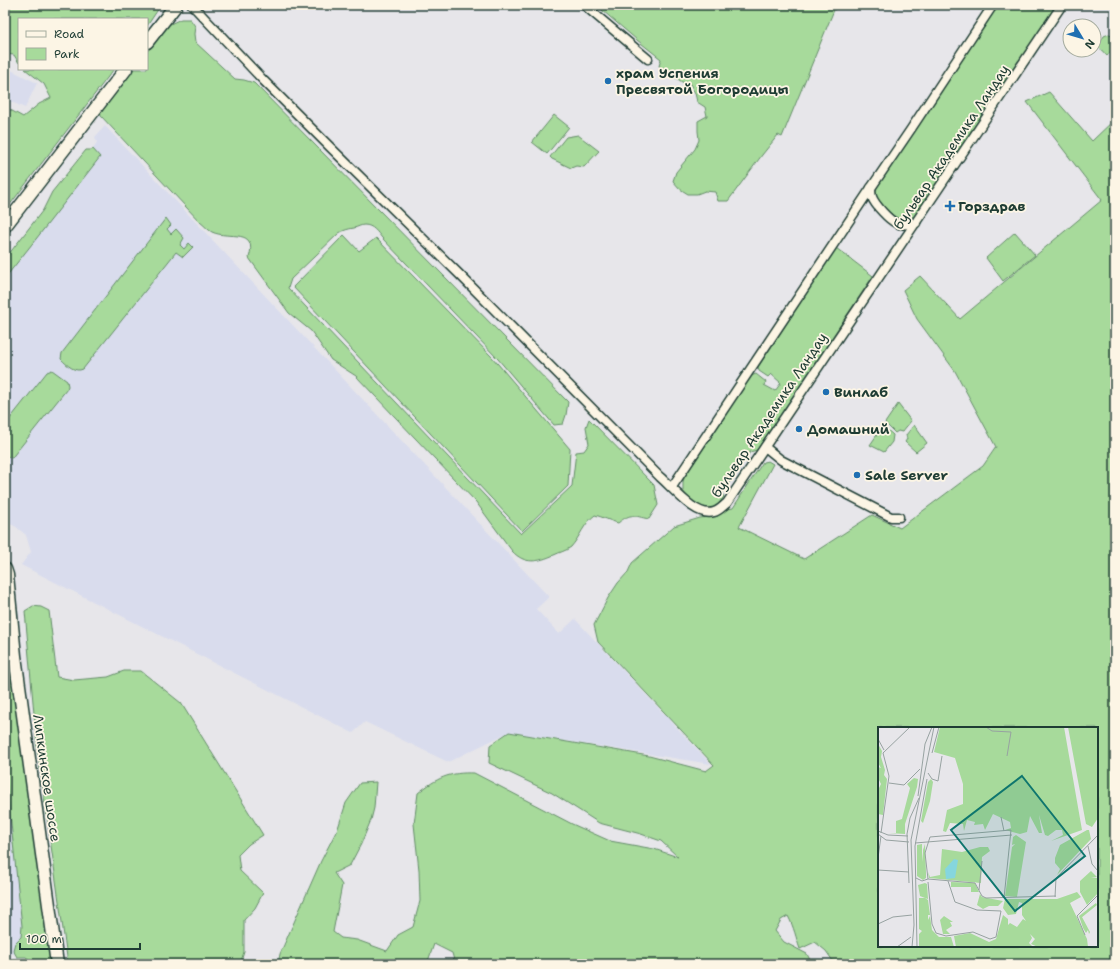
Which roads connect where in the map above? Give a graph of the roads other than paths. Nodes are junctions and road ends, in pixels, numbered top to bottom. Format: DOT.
graph roads {
  1 [pos="176,5"];
  2 [pos="192,5"];
  3 [pos="584,5"];
  4 [pos="993,5"];
  5 [pos="1062,5"];
  6 [pos="148,41"];
  7 [pos="648,59"];
  8 [pos="125,70"];
  9 [pos="871,188"];
  10 [pos="916,223"];
  11 [pos="5,226"];
  12 [pos="765,447"];
  13 [pos="672,487"];
  14 [pos="899,517"];
  15 [pos="5,569"];
  16 [pos="7,590"];
  17 [pos="57,964"];
  1 -- 6 [label="street"];
  2 -- 13 [label="street, бульвар Академика Ландау"];
  3 -- 7 [label="street"];
  4 -- 9 [label="street"];
  5 -- 10 [label="street, бульвар Академика Ландау"];
  8 -- 11 [label="street"];
  9 -- 10 [label="street"];
  9 -- 13 [label="street"];
  10 -- 12 [label="street, бульвар Академика Ландау"];
  12 -- 13 [label="street, бульвар Академика Ландау"];
  12 -- 14 [label="street"];
  15 -- 16 [label="street, Липкинское шоссе"];
  16 -- 17 [label="street, Липкинское шоссе"];
}
